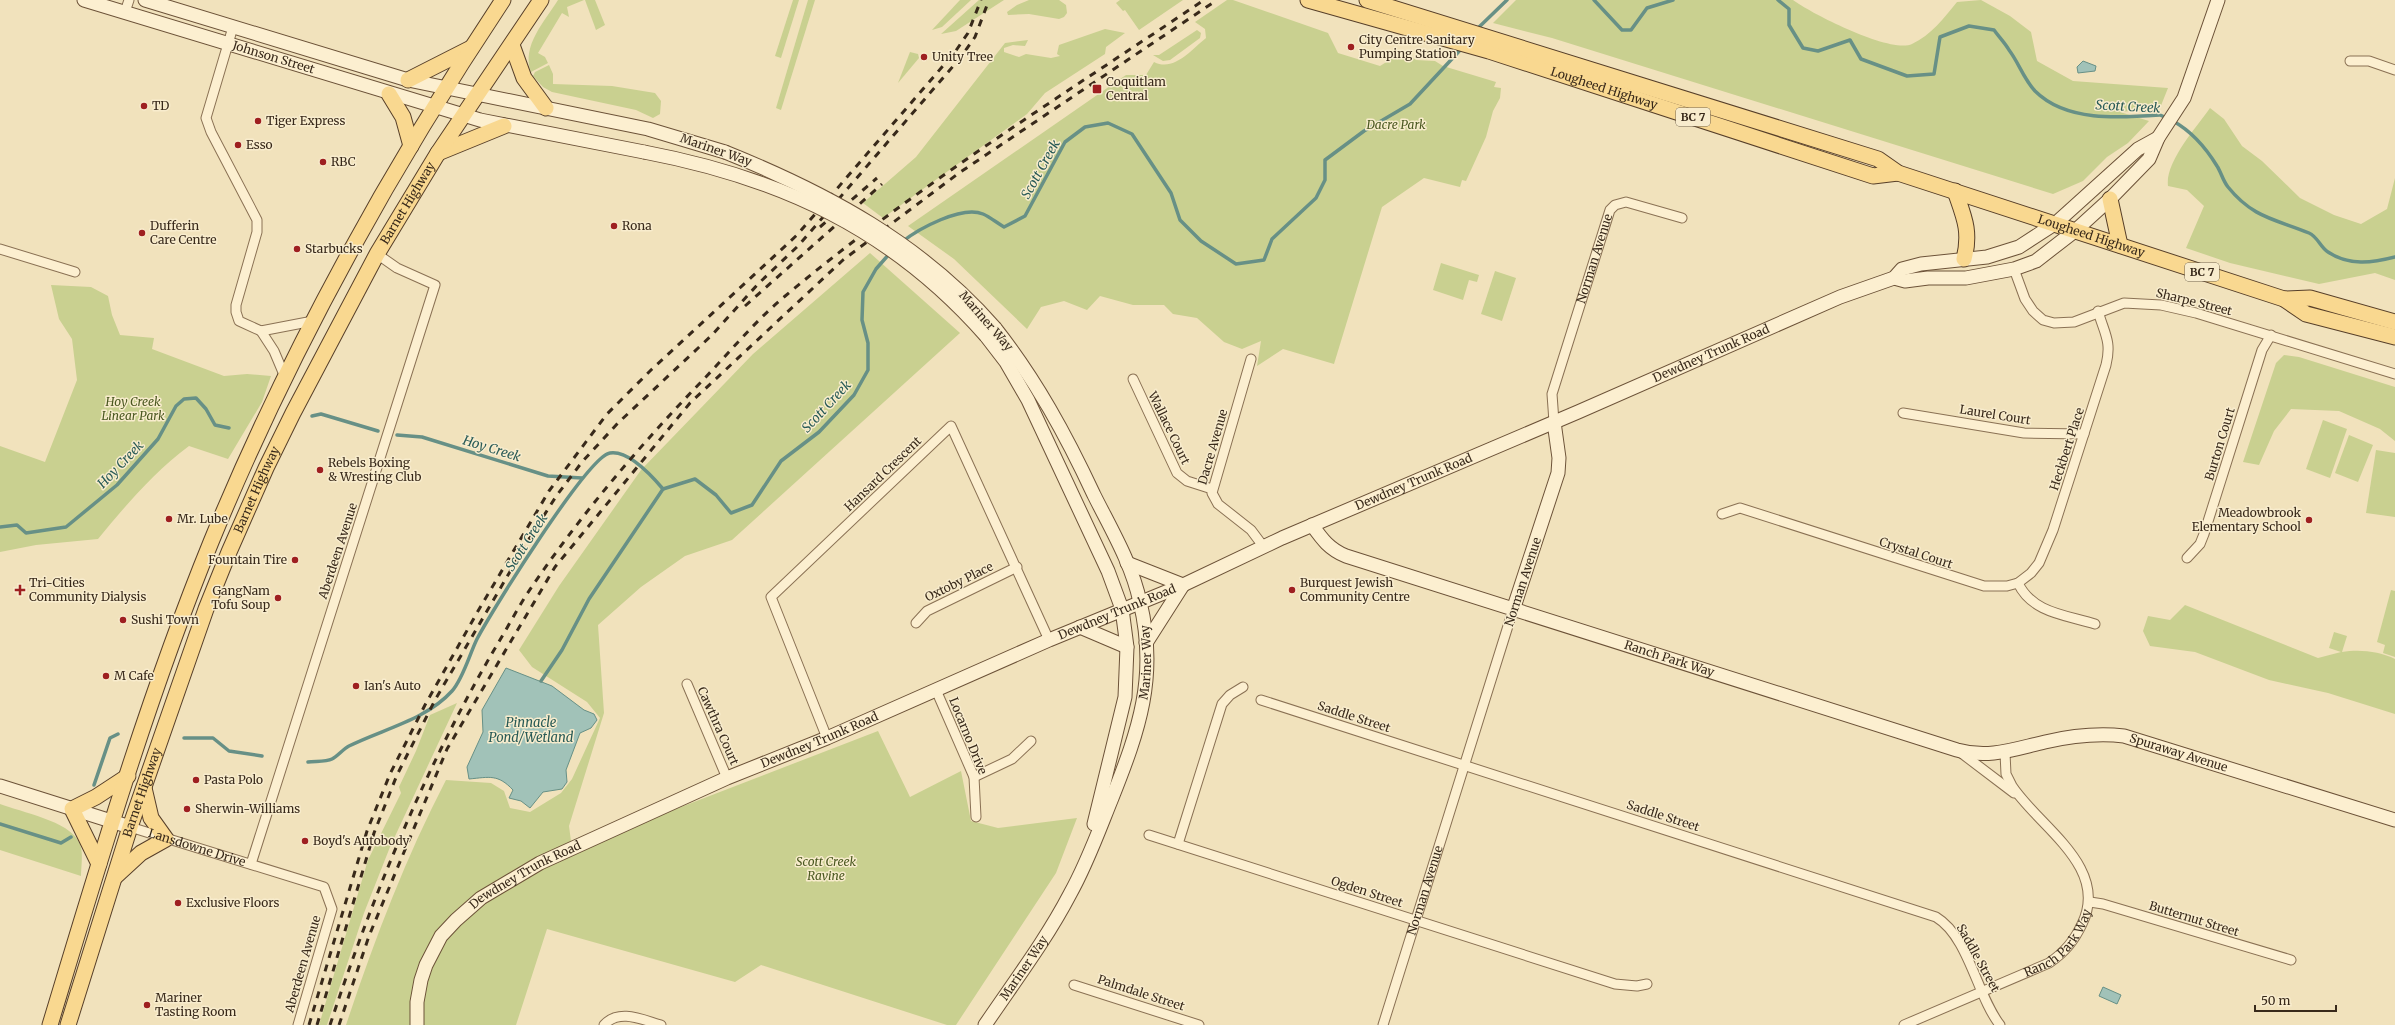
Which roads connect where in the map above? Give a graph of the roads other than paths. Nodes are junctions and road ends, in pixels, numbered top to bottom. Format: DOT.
graph roads {
  1 [pos="84,0"];
  2 [pos="145,0"];
  3 [pos="503,0"];
  4 [pos="541,0"];
  5 [pos="1308,0"];
  6 [pos="1367,0"];
  7 [pos="2218,0"];
  8 [pos="113,4"];
  9 [pos="127,6"];
  10 [pos="233,27"];
  11 [pos="227,44"];
  12 [pos="512,44"];
  13 [pos="471,48"];
  14 [pos="2350,61"];
  15 [pos="2395,70"];
  16 [pos="408,80"];
  17 [pos="446,88"];
  18 [pos="389,94"];
  19 [pos="478,95"];
  20 [pos="435,107"];
  21 [pos="546,108"];
  22 [pos="463,115"];
  23 [pos="504,126"];
  24 [pos="2159,137"];
  25 [pos="411,146"];
  26 [pos="438,153"];
  27 [pos="1898,173"];
  28 [pos="1955,191"];
  29 [pos="2110,199"];
  30 [pos="1682,218"];
  31 [pos="2056,223"];
  32 [pos="2076,230"];
  33 [pos="2120,245"];
  34 [pos="0,249"];
  35 [pos="377,254"];
  36 [pos="1964,259"];
  37 [pos="2014,269"];
  38 [pos="75,272"];
  39 [pos="1894,278"];
  40 [pos="2284,299"];
  41 [pos="2098,312"];
  42 [pos="313,321"];
  43 [pos="2395,322"];
  44 [pos="261,331"];
  45 [pos="990,332"];
  46 [pos="2271,335"];
  47 [pos="2395,337"];
  48 [pos="1251,359"];
  49 [pos="2395,374"];
  50 [pos="285,377"];
  51 [pos="1133,379"];
  52 [pos="1903,413"];
  53 [pos="1554,422"];
  54 [pos="2084,434"];
  55 [pos="1212,489"];
  56 [pos="1722,514"];
  57 [pos="1312,525"];
  58 [pos="1263,546"];
  59 [pos="2188,558"];
  60 [pos="1127,563"];
  61 [pos="1017,567"];
  62 [pos="2018,584"];
  63 [pos="1183,585"];
  64 [pos="1140,602"];
  65 [pos="1122,609"];
  66 [pos="1513,610"];
  67 [pos="916,623"];
  68 [pos="2095,624"];
  69 [pos="1080,627"];
  70 [pos="1049,640"];
  71 [pos="1146,643"];
  72 [pos="1127,647"];
  73 [pos="687,684"];
  74 [pos="1243,687"];
  75 [pos="936,690"];
  76 [pos="1261,700"];
  77 [pos="827,738"];
  78 [pos="1031,741"];
  79 [pos="1957,750"];
  80 [pos="2006,753"];
  81 [pos="1465,765"];
  82 [pos="128,776"];
  83 [pos="974,777"];
  84 [pos="727,778"];
  85 [pos="0,786"];
  86 [pos="144,787"];
  87 [pos="2024,801"];
  88 [pos="72,809"];
  89 [pos="976,817"];
  90 [pos="2395,820"];
  91 [pos="113,822"];
  92 [pos="130,827"];
  93 [pos="1149,835"];
  94 [pos="166,839"];
  95 [pos="1178,844"];
  96 [pos="99,864"];
  97 [pos="251,864"];
  98 [pos="1083,868"];
  99 [pos="115,877"];
  100 [pos="324,887"];
  101 [pos="2090,902"];
  102 [pos="1416,921"];
  103 [pos="2291,960"];
  104 [pos="1647,984"];
  105 [pos="1074,985"];
  106 [pos="1983,992"];
  107 [pos="50,1025"];
  108 [pos="68,1025"];
  109 [pos="298,1025"];
  110 [pos="417,1025"];
  111 [pos="604,1025"];
  112 [pos="661,1025"];
  113 [pos="986,1025"];
  114 [pos="1200,1025"];
  115 [pos="1383,1025"];
  116 [pos="1904,1025"];
  117 [pos="2000,1025"];
  1 -- 8 [label="main road, Johnson Street"];
  2 -- 10 [label="main road, Johnson Street"];
  3 -- 13 [label="main road, Barnet Highway"];
  4 -- 12 [label="main road, Barnet Highway"];
  5 -- 27 [label="main road, Lougheed Highway / BC 7"];
  6 -- 27 [label="main road, Lougheed Highway / BC 7"];
  7 -- 24 [label="main road, Dewdney Trunk Road"];
  8 -- 9 [label="main road, Johnson Street"];
  9 -- 11 [label="main road, Johnson Street"];
  10 -- 11 [label="street"];
  10 -- 16 [label="main road, Johnson Street"];
  11 -- 18 [label="main road, Johnson Street"];
  11 -- 44 [label="street"];
  12 -- 19 [label="main road, Barnet Highway"];
  12 -- 21 [label="main road"];
  13 -- 16 [label="main road"];
  13 -- 17 [label="main road, Barnet Highway"];
  14 -- 15 [label="street"];
  16 -- 17 [label="main road, Johnson Street"];
  17 -- 19 [label="main road, Mariner Way"];
  17 -- 20 [label="main road, Barnet Highway"];
  18 -- 20 [label="main road, Johnson Street"];
  18 -- 25 [label="main road"];
  19 -- 21 [label="main road, Mariner Way"];
  19 -- 22 [label="main road, Barnet Highway"];
  20 -- 22 [label="main road, Johnson Street"];
  20 -- 25 [label="main road, Barnet Highway"];
  21 -- 45 [label="main road, Mariner Way, bridge"];
  22 -- 23 [label="main road, Mariner Way"];
  22 -- 26 [label="main road, Barnet Highway"];
  23 -- 26 [label="main road"];
  23 -- 45 [label="main road, Mariner Way, bridge"];
  24 -- 29 [label="main road, Dewdney Trunk Road"];
  24 -- 31 [label="main road, Dewdney Trunk Road"];
  25 -- 42 [label="main road, Barnet Highway"];
  26 -- 35 [label="main road, Barnet Highway"];
  27 -- 28 [label="main road, Lougheed Highway / BC 7"];
  28 -- 31 [label="main road, Lougheed Highway / BC 7"];
  28 -- 36 [label="main road"];
  29 -- 32 [label="main road, Dewdney Trunk Road"];
  29 -- 33 [label="main road"];
  30 -- 53 [label="street, Norman Avenue"];
  31 -- 32 [label="main road, Lougheed Highway / BC 7"];
  31 -- 36 [label="main road, Dewdney Trunk Road"];
  32 -- 33 [label="main road, Lougheed Highway / BC 7"];
  32 -- 37 [label="main road, Dewdney Trunk Road"];
  33 -- 40 [label="main road, Lougheed Highway / BC 7"];
  34 -- 38 [label="street"];
  35 -- 86 [label="main road, Barnet Highway"];
  35 -- 97 [label="street, Aberdeen Avenue"];
  36 -- 39 [label="main road, Dewdney Trunk Road"];
  37 -- 39 [label="main road, Dewdney Trunk Road"];
  37 -- 41 [label="street, Sharpe Street"];
  39 -- 53 [label="main road, Dewdney Trunk Road"];
  40 -- 43 [label="main road, Lougheed Highway / BC 7"];
  40 -- 47 [label="main road, Lougheed Highway / BC 7"];
  41 -- 46 [label="street, Sharpe Street"];
  41 -- 54 [label="street, Heckbert Place"];
  42 -- 44 [label="street"];
  42 -- 50 [label="main road, Barnet Highway"];
  44 -- 50 [label="street"];
  45 -- 60 [label="main road, Mariner Way"];
  45 -- 65 [label="main road, Mariner Way"];
  46 -- 49 [label="street, Sharpe Street"];
  46 -- 59 [label="street, Burton Court"];
  48 -- 55 [label="street, Dacre Avenue"];
  50 -- 82 [label="main road, Barnet Highway"];
  51 -- 55 [label="street, Wallace Court"];
  52 -- 54 [label="street, Laurel Court"];
  53 -- 57 [label="main road, Dewdney Trunk Road"];
  53 -- 66 [label="main road, Norman Avenue"];
  54 -- 62 [label="street, Heckbert Place"];
  55 -- 58 [label="street, Dacre Avenue"];
  56 -- 62 [label="street, Crystal Court"];
  57 -- 58 [label="main road, Dewdney Trunk Road"];
  57 -- 66 [label="main road, Ranch Park Way"];
  58 -- 63 [label="main road, Dewdney Trunk Road"];
  60 -- 63 [label="main road"];
  60 -- 64 [label="main road, Mariner Way"];
  61 -- 67 [label="street, Oxtoby Place"];
  61 -- 70 [label="street, Hansard Crescent"];
  61 -- 77 [label="street, Hansard Crescent"];
  62 -- 68 [label="street"];
  63 -- 64 [label="main road, Dewdney Trunk Road"];
  63 -- 71 [label="main road"];
  64 -- 65 [label="main road, Dewdney Trunk Road"];
  64 -- 71 [label="main road, Mariner Way"];
  65 -- 69 [label="main road, Dewdney Trunk Road"];
  65 -- 72 [label="main road, Mariner Way"];
  66 -- 79 [label="main road, Ranch Park Way"];
  66 -- 81 [label="street, Norman Avenue"];
  69 -- 70 [label="main road, Dewdney Trunk Road"];
  69 -- 72 [label="main road"];
  70 -- 75 [label="main road, Dewdney Trunk Road"];
  71 -- 98 [label="main road, Mariner Way"];
  72 -- 98 [label="main road, Mariner Way"];
  73 -- 84 [label="street, Cawthra Court"];
  74 -- 95 [label="street"];
  75 -- 77 [label="main road, Dewdney Trunk Road"];
  75 -- 83 [label="street, Locarno Drive"];
  76 -- 81 [label="street, Saddle Street"];
  77 -- 84 [label="main road, Dewdney Trunk Road"];
  78 -- 83 [label="street"];
  79 -- 80 [label="main road, Spuraway Avenue"];
  79 -- 87 [label="street, Ranch Park Way"];
  80 -- 87 [label="street, Ranch Park Way"];
  80 -- 90 [label="main road, Spuraway Avenue"];
  81 -- 102 [label="street, Norman Avenue"];
  81 -- 106 [label="street, Saddle Street"];
  82 -- 88 [label="main road"];
  82 -- 91 [label="main road, Barnet Highway"];
  83 -- 89 [label="street, Locarno Drive"];
  84 -- 110 [label="main road, Dewdney Trunk Road"];
  85 -- 88 [label="main road, Lansdowne Drive"];
  86 -- 92 [label="main road, Barnet Highway"];
  86 -- 94 [label="main road"];
  87 -- 101 [label="street, Ranch Park Way"];
  88 -- 91 [label="main road, Lansdowne Drive"];
  88 -- 96 [label="main road"];
  91 -- 92 [label="main road, Lansdowne Drive"];
  91 -- 96 [label="main road, Barnet Highway"];
  92 -- 94 [label="street, Lansdowne Drive"];
  92 -- 99 [label="main road, Barnet Highway"];
  93 -- 95 [label="street, Ogden Street"];
  94 -- 97 [label="street, Lansdowne Drive"];
  94 -- 99 [label="main road"];
  95 -- 102 [label="street, Ogden Street"];
  96 -- 107 [label="main road, Barnet Highway"];
  97 -- 100 [label="street, Lansdowne Drive"];
  98 -- 113 [label="main road, Mariner Way"];
  99 -- 108 [label="main road, Barnet Highway"];
  100 -- 109 [label="street, Aberdeen Avenue"];
  101 -- 103 [label="street, Butternut Street"];
  101 -- 106 [label="street, Ranch Park Way"];
  102 -- 104 [label="street, Ogden Street"];
  102 -- 115 [label="street, Norman Avenue"];
  105 -- 114 [label="street, Palmdale Street"];
  106 -- 116 [label="street, Ranch Park Way"];
  106 -- 117 [label="street, Saddle Street"];
  111 -- 112 [label="street"];
}
